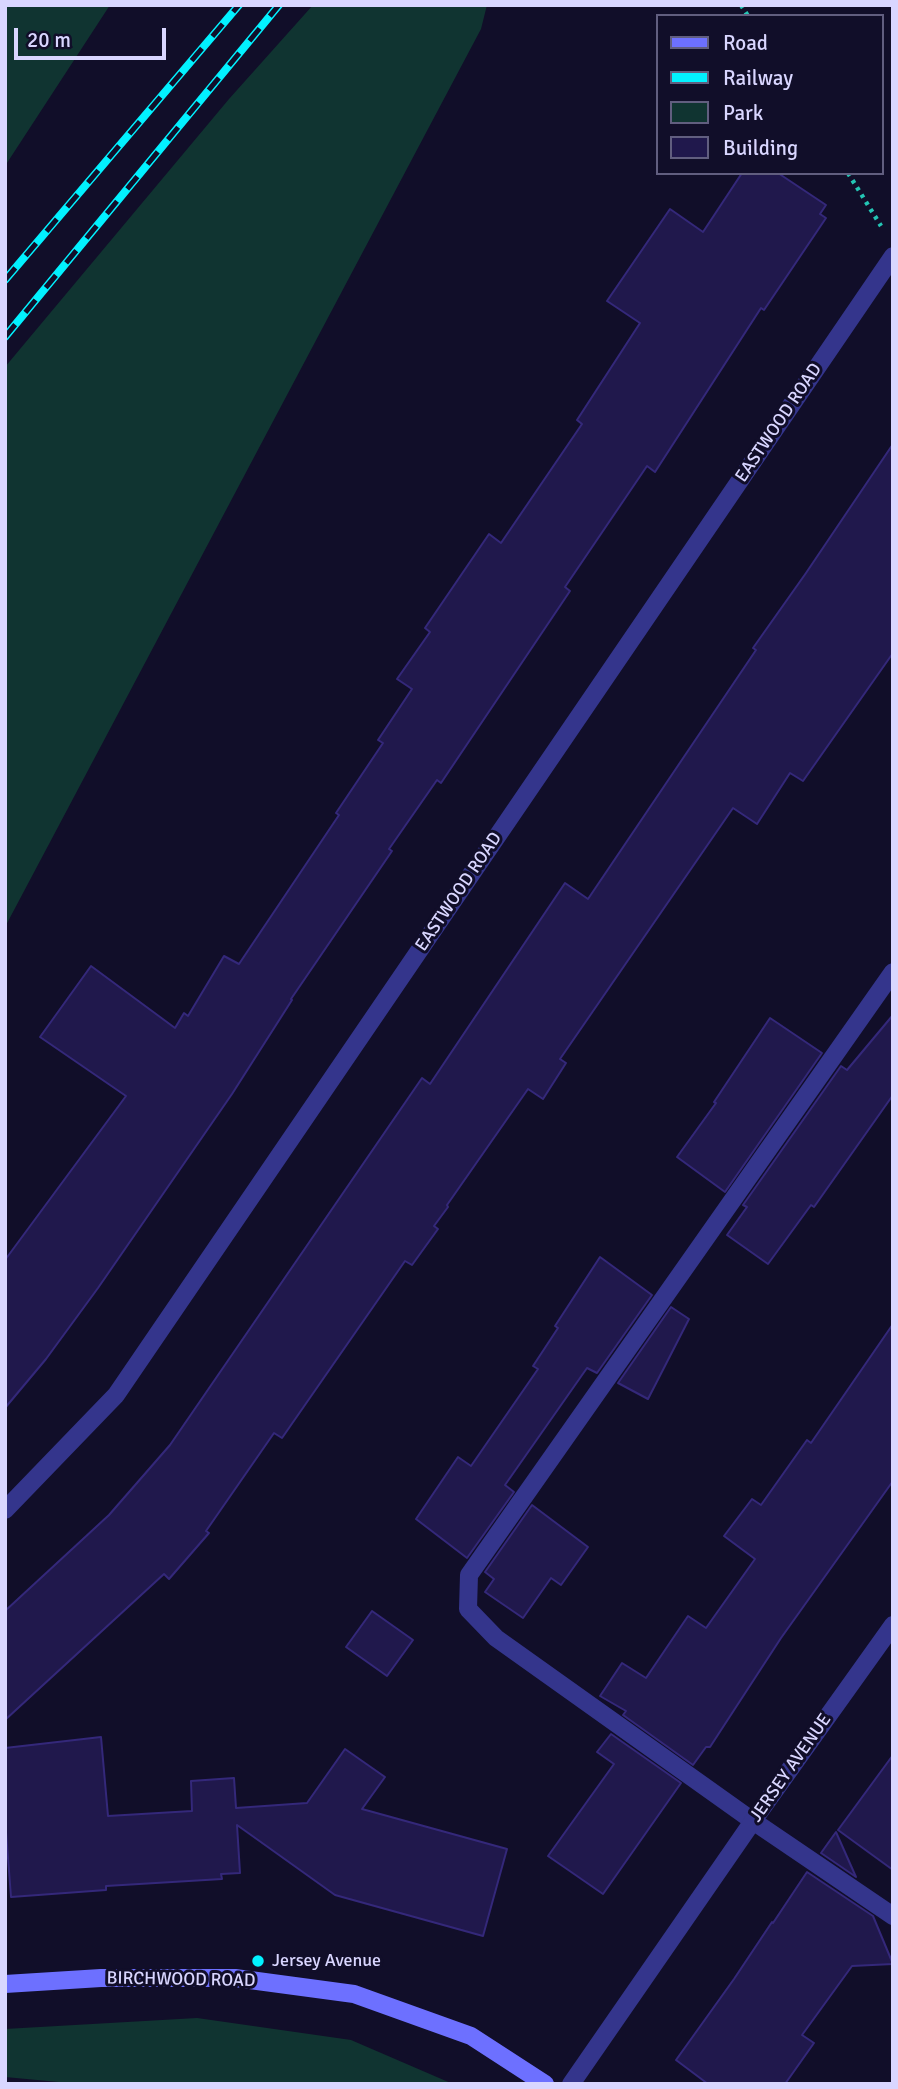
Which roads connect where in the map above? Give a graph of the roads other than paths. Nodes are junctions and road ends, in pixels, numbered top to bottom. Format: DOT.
graph roads {
  1 [pos="893,256"];
  2 [pos="893,972"];
  3 [pos="5,1510"];
  4 [pos="893,1625"];
  5 [pos="753,1821"];
  6 [pos="893,1916"];
  7 [pos="5,1984"];
  8 [pos="545,2084"];
  9 [pos="571,2084"];
  1 -- 3 [label="street, EASTWOOD ROAD"];
  2 -- 5 [label="street"];
  4 -- 5 [label="street, JERSEY AVENUE"];
  5 -- 6 [label="street"];
  5 -- 9 [label="street, JERSEY AVENUE"];
  7 -- 8 [label="street, BIRCHWOOD ROAD"];
}
